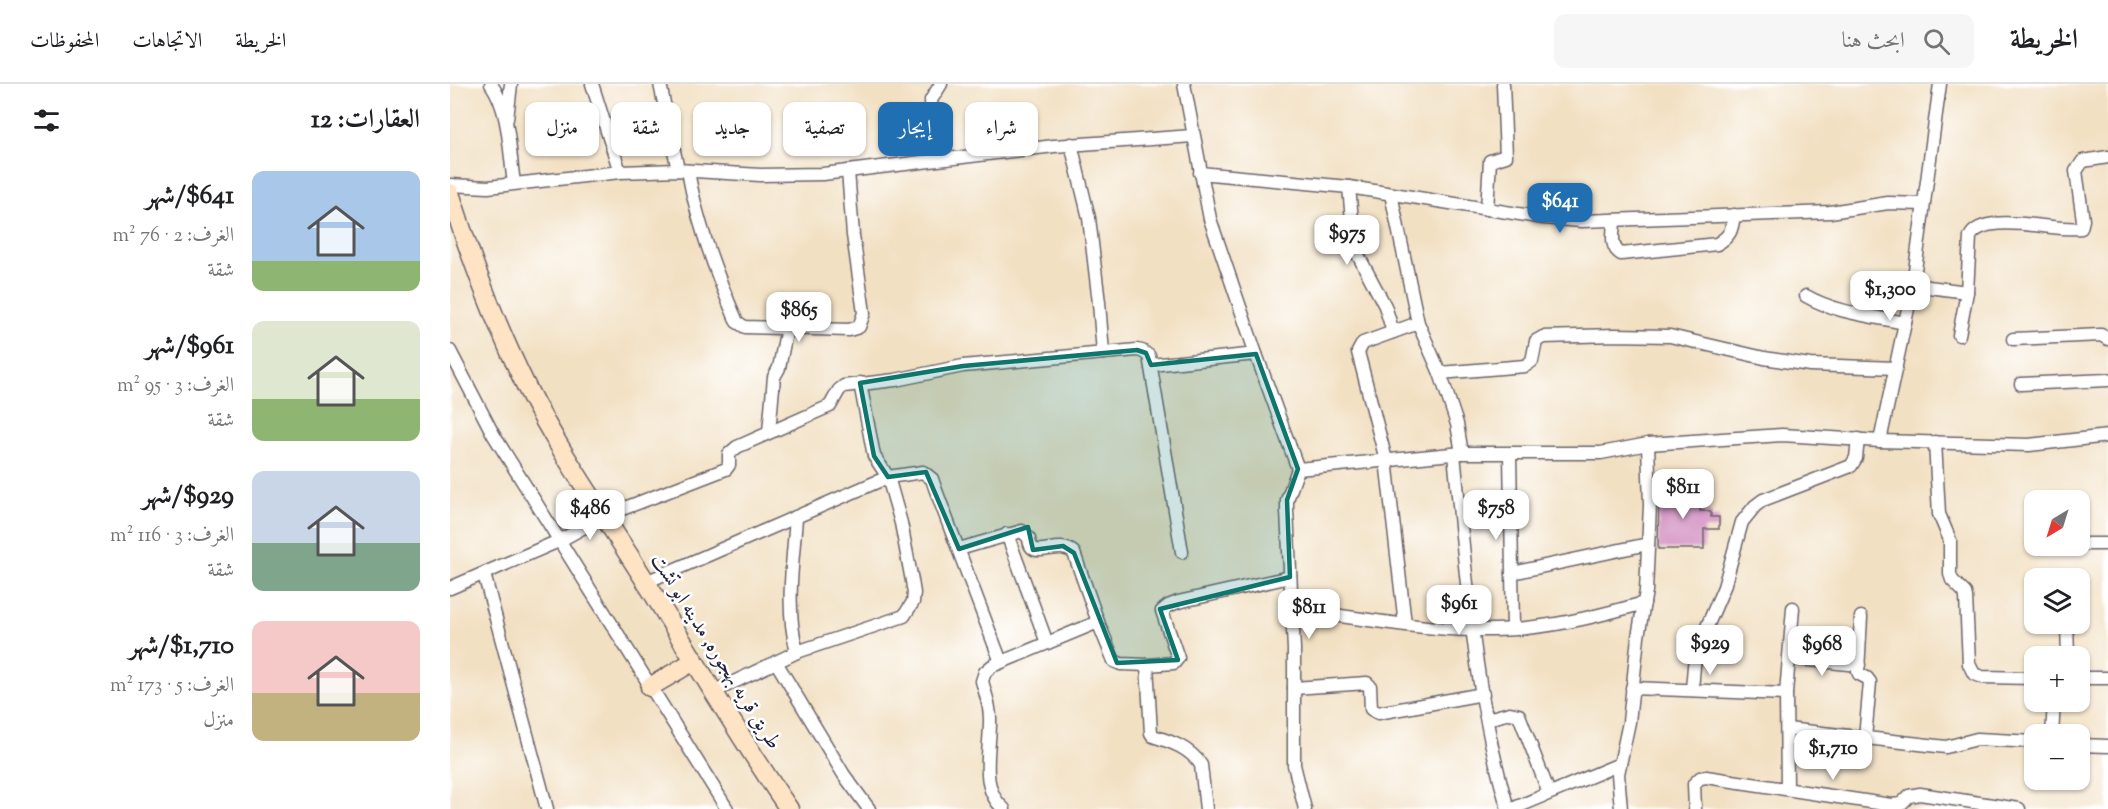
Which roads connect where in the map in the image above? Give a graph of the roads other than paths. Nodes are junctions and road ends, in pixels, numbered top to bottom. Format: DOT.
graph roads {
  1 [pos="491,84"];
  2 [pos="511,84"];
  3 [pos="592,84"];
  4 [pos="660,84"];
  5 [pos="941,84"];
  6 [pos="1184,84"];
  7 [pos="1503,84"];
  8 [pos="1940,84"];
  9 [pos="506,123"];
  10 [pos="1193,136"];
  11 [pos="1071,144"];
  12 [pos="2108,157"];
  13 [pos="934,160"];
  14 [pos="683,170"];
  15 [pos="848,171"];
  16 [pos="620,172"];
  17 [pos="1200,173"];
  18 [pos="513,183"];
  19 [pos="450,184"];
  20 [pos="1348,187"];
  21 [pos="450,193"];
  22 [pos="1391,194"];
  23 [pos="1923,204"];
  24 [pos="1487,209"];
  25 [pos="1734,216"];
  26 [pos="1614,220"];
  27 [pos="1913,285"];
  28 [pos="1967,292"];
  29 [pos="1806,296"];
  30 [pos="1418,323"];
  31 [pos="1905,323"];
  32 [pos="787,328"];
  33 [pos="1393,332"];
  34 [pos="1959,334"];
  35 [pos="2013,339"];
  36 [pos="2108,339"];
  37 [pos="450,351"];
  38 [pos="1103,353"];
  39 [pos="1256,354"];
  40 [pos="1151,365"];
  41 [pos="1896,368"];
  42 [pos="1440,373"];
  43 [pos="2108,380"];
  44 [pos="861,383"];
  45 [pos="2021,384"];
  46 [pos="769,432"];
  47 [pos="2108,436"];
  48 [pos="1858,440"];
  49 [pos="1880,441"];
  50 [pos="1935,442"];
  51 [pos="1648,444"];
  52 [pos="1458,454"];
  53 [pos="1510,454"];
  54 [pos="1386,460"];
  55 [pos="1298,470"];
  56 [pos="888,477"];
  57 [pos="604,516"];
  58 [pos="796,517"];
  59 [pos="1007,534"];
  60 [pos="561,540"];
  61 [pos="1648,544"];
  62 [pos="2090,544"];
  63 [pos="2108,544"];
  64 [pos="958,549"];
  65 [pos="1182,552"];
  66 [pos="1512,573"];
  67 [pos="484,574"];
  68 [pos="1290,578"];
  69 [pos="646,582"];
  70 [pos="450,588"];
  71 [pos="1644,603"];
  72 [pos="1793,608"];
  73 [pos="1292,609"];
  74 [pos="1861,617"];
  75 [pos="1098,622"];
  76 [pos="1405,624"];
  77 [pos="1513,628"];
  78 [pos="1473,630"];
  79 [pos="1047,643"];
  80 [pos="797,652"];
  81 [pos="1789,658"];
  82 [pos="694,661"];
  83 [pos="776,662"];
  84 [pos="1001,663"];
  85 [pos="1147,665"];
  86 [pos="1859,666"];
  87 [pos="2024,678"];
  88 [pos="2090,678"];
  89 [pos="2108,678"];
  90 [pos="650,687"];
  91 [pos="1294,688"];
  92 [pos="1632,688"];
  93 [pos="1692,690"];
  94 [pos="713,692"];
  95 [pos="1483,694"];
  96 [pos="1786,694"];
  97 [pos="1487,719"];
  98 [pos="1786,729"];
  99 [pos="1865,738"];
  100 [pos="2024,741"];
  101 [pos="2090,745"];
  102 [pos="2108,746"];
  103 [pos="1620,764"];
  104 [pos="1787,789"];
  105 [pos="1550,793"];
  106 [pos="547,809"];
  107 [pos="727,809"];
  108 [pos="789,809"];
  109 [pos="869,809"];
  110 [pos="1004,809"];
  111 [pos="1206,809"];
  112 [pos="1305,809"];
  113 [pos="1510,809"];
  114 [pos="1621,809"];
  115 [pos="1695,809"];
  116 [pos="2019,809"];
  1 -- 9 [label="street"];
  2 -- 9 [label="street"];
  3 -- 16 [label="street"];
  4 -- 14 [label="street"];
  5 -- 13 [label="street"];
  6 -- 10 [label="street"];
  7 -- 24 [label="street"];
  8 -- 23 [label="street"];
  9 -- 18 [label="street"];
  10 -- 11 [label="street"];
  10 -- 17 [label="street"];
  11 -- 13 [label="street"];
  11 -- 38 [label="street"];
  12 -- 28 [label="street"];
  13 -- 15 [label="street"];
  14 -- 15 [label="street"];
  14 -- 16 [label="street"];
  14 -- 32 [label="street"];
  15 -- 32 [label="street"];
  16 -- 18 [label="street"];
  17 -- 20 [label="street"];
  17 -- 39 [label="street"];
  18 -- 19 [label="street"];
  20 -- 22 [label="street"];
  20 -- 33 [label="street"];
  21 -- 57 [label="street, طريق قريه بهجوره, مدينه ابو تشت"];
  22 -- 24 [label="street"];
  22 -- 30 [label="street"];
  23 -- 25 [label="street"];
  23 -- 27 [label="street"];
  24 -- 26 [label="street"];
  25 -- 26 [label="street"];
  25 -- 26 [label="street"];
  27 -- 28 [label="street"];
  27 -- 31 [label="street"];
  28 -- 34 [label="street"];
  29 -- 31 [label="street"];
  30 -- 33 [label="street"];
  30 -- 42 [label="street"];
  31 -- 41 [label="street"];
  32 -- 46 [label="street"];
  33 -- 54 [label="street"];
  35 -- 36 [label="street"];
  37 -- 60 [label="street"];
  38 -- 40 [label="street"];
  38 -- 44 [label="street"];
  39 -- 40 [label="street"];
  39 -- 55 [label="street"];
  40 -- 65 [label="street"];
  41 -- 42 [label="street"];
  41 -- 49 [label="street"];
  42 -- 52 [label="street"];
  43 -- 45 [label="street"];
  44 -- 46 [label="street"];
  44 -- 56 [label="street"];
  46 -- 57 [label="street"];
  47 -- 50 [label="street"];
  48 -- 49 [label="street"];
  48 -- 51 [label="street"];
  48 -- 93 [label="street"];
  49 -- 50 [label="street"];
  50 -- 87 [label="street"];
  51 -- 53 [label="street"];
  51 -- 61 [label="street"];
  52 -- 53 [label="street"];
  52 -- 54 [label="street"];
  52 -- 78 [label="street"];
  53 -- 66 [label="street"];
  54 -- 55 [label="street"];
  54 -- 76 [label="street"];
  55 -- 68 [label="street"];
  56 -- 58 [label="street"];
  56 -- 64 [label="street"];
  56 -- 80 [label="street"];
  57 -- 60 [label="street"];
  57 -- 69 [label="street, طريق قريه بهجوره, مدينه ابو تشت"];
  58 -- 69 [label="street"];
  58 -- 80 [label="street"];
  59 -- 64 [label="street"];
  59 -- 75 [label="street"];
  59 -- 79 [label="street"];
  60 -- 67 [label="street"];
  60 -- 90 [label="street"];
  61 -- 66 [label="street"];
  61 -- 71 [label="street"];
  62 -- 63 [label="street"];
  64 -- 84 [label="street"];
  66 -- 77 [label="street"];
  67 -- 70 [label="street"];
  67 -- 106 [label="street"];
  68 -- 73 [label="street"];
  68 -- 85 [label="street"];
  69 -- 82 [label="street, طريق قريه بهجوره, مدينه ابو تشت"];
  71 -- 77 [label="street"];
  71 -- 92 [label="street"];
  72 -- 81 [label="street"];
  73 -- 76 [label="street"];
  73 -- 91 [label="street"];
  74 -- 86 [label="street"];
  75 -- 79 [label="street"];
  75 -- 85 [label="street"];
  76 -- 78 [label="street"];
  77 -- 78 [label="street"];
  78 -- 95 [label="street"];
  79 -- 84 [label="street"];
  80 -- 83 [label="street"];
  81 -- 86 [label="street"];
  81 -- 96 [label="street"];
  82 -- 90 [label="street"];
  82 -- 94 [label="street, طريق قريه بهجوره, مدينه ابو تشت"];
  83 -- 94 [label="street"];
  83 -- 109 [label="street"];
  84 -- 110 [label="street"];
  85 -- 111 [label="street"];
  86 -- 99 [label="street"];
  88 -- 89 [label="street"];
  90 -- 107 [label="street"];
  91 -- 95 [label="street"];
  91 -- 112 [label="street"];
  92 -- 93 [label="street"];
  92 -- 103 [label="street"];
  93 -- 96 [label="street"];
  94 -- 108 [label="street, طريق قريه بهجوره, مدينه ابو تشت"];
  95 -- 97 [label="street"];
  96 -- 98 [label="street"];
  97 -- 105 [label="street"];
  97 -- 113 [label="street"];
  98 -- 99 [label="street"];
  98 -- 104 [label="street"];
  99 -- 100 [label="street"];
  101 -- 102 [label="street"];
  103 -- 105 [label="street"];
  103 -- 114 [label="street"];
  104 -- 115 [label="street"];
  104 -- 116 [label="street"];
  105 -- 113 [label="street"];
}
